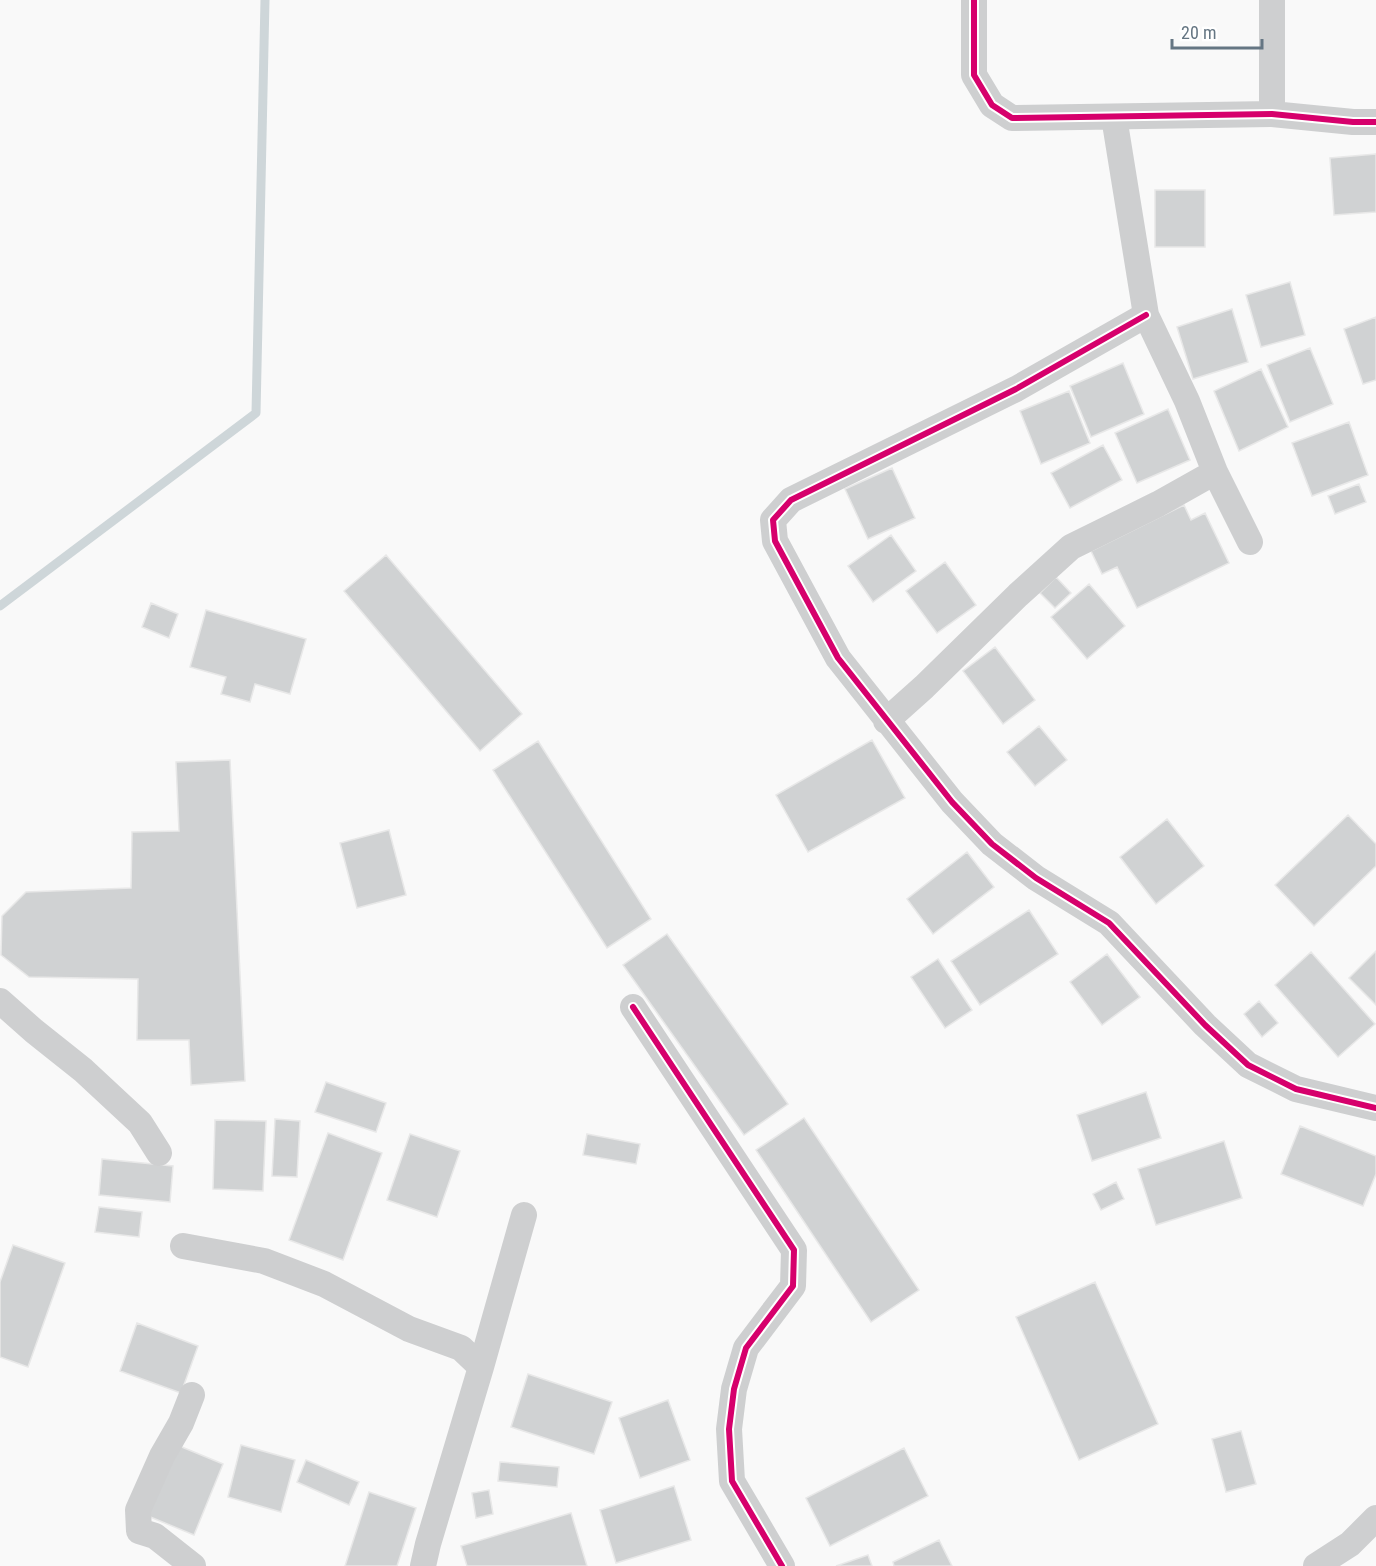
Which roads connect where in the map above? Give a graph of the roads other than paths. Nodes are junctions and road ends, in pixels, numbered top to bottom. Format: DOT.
graph roads {
  1 [pos="974,0"];
  2 [pos="1272,0"];
  3 [pos="1272,114"];
  4 [pos="1114,117"];
  5 [pos="1376,122"];
  6 [pos="1146,315"];
  7 [pos="1215,472"];
  8 [pos="1250,542"];
  9 [pos="886,721"];
  10 [pos="0,1001"];
  11 [pos="633,1007"];
  12 [pos="1376,1108"];
  13 [pos="159,1153"];
  14 [pos="524,1215"];
  15 [pos="183,1246"];
  16 [pos="481,1367"];
  17 [pos="192,1395"];
  18 [pos="1376,1518"];
  19 [pos="193,1566"];
  20 [pos="423,1566"];
  21 [pos="782,1566"];
  22 [pos="1316,1566"];
  1 -- 4 [label="street"];
  2 -- 3 [label="street"];
  3 -- 4 [label="street"];
  3 -- 5 [label="street"];
  4 -- 6 [label="street"];
  6 -- 7 [label="street"];
  6 -- 9 [label="street"];
  7 -- 8 [label="street"];
  7 -- 9 [label="street"];
  9 -- 12 [label="street"];
  10 -- 13 [label="street"];
  11 -- 21 [label="street"];
  14 -- 16 [label="street"];
  15 -- 16 [label="street"];
  16 -- 20 [label="street"];
  17 -- 19 [label="street"];
  18 -- 22 [label="street"];
}
